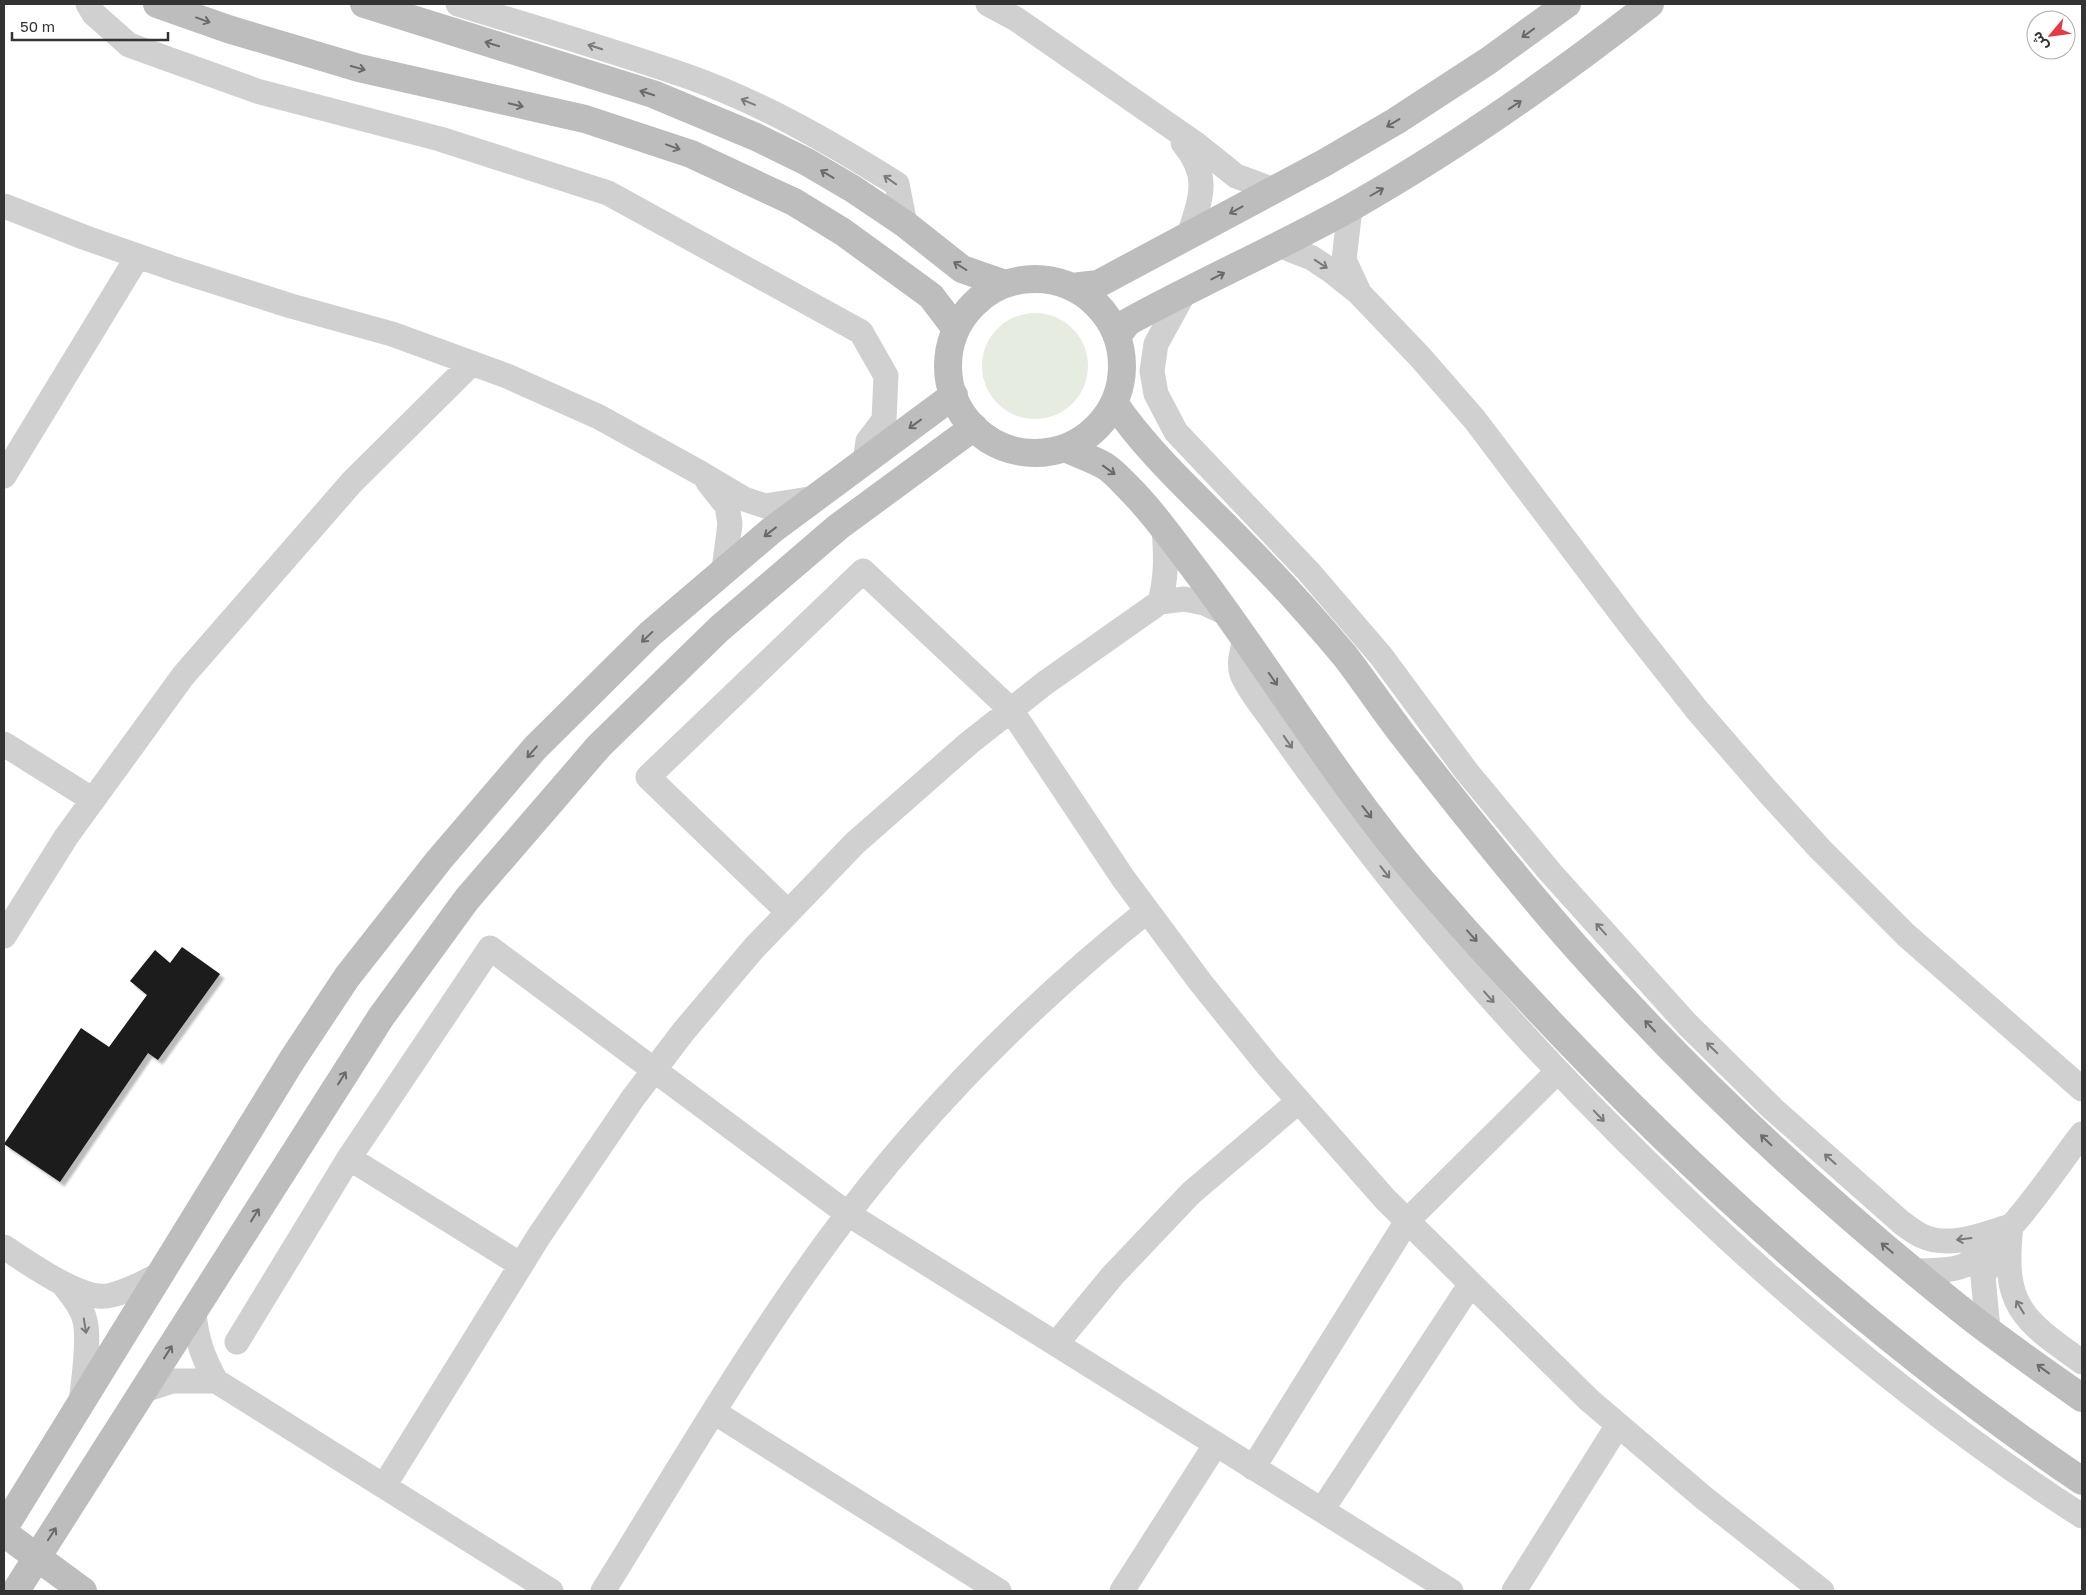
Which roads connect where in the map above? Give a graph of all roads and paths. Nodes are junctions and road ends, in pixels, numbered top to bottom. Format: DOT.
graph roads {
  1 [pos="88,4"];
  2 [pos="157,4"];
  3 [pos="364,4"];
  4 [pos="458,4"];
  5 [pos="988,4"];
  6 [pos="1568,4"];
  7 [pos="1650,4"];
  8 [pos="1170,127"];
  9 [pos="1217,163"];
  10 [pos="1203,188"];
  11 [pos="1274,190"];
  12 [pos="4,206"];
  13 [pos="1350,208"];
  14 [pos="905,224"];
  15 [pos="1189,235"];
  16 [pos="1279,245"];
  17 [pos="138,256"];
  18 [pos="1006,284"];
  19 [pos="1072,287"];
  20 [pos="1184,293"];
  21 [pos="1359,293"];
  22 [pos="956,329"];
  23 [pos="1117,336"];
  24 [pos="472,363"];
  25 [pos="954,395"];
  26 [pos="1114,403"];
  27 [pos="974,427"];
  28 [pos="1065,448"];
  29 [pos="864,461"];
  30 [pos="6,466"];
  31 [pos="702,474"];
  32 [pos="815,498"];
  33 [pos="1164,528"];
  34 [pos="724,569"];
  35 [pos="1160,602"];
  36 [pos="1230,615"];
  37 [pos="1245,638"];
  38 [pos="1011,710"];
  39 [pos="4,744"];
  40 [pos="93,800"];
  41 [pos="1147,910"];
  42 [pos="788,912"];
  43 [pos="4,936"];
  44 [pos="654,1070"];
  45 [pos="1557,1072"];
  46 [pos="2082,1089"];
  47 [pos="1299,1101"];
  48 [pos="2082,1134"];
  49 [pos="349,1158"];
  50 [pos="848,1214"];
  51 [pos="1407,1221"];
  52 [pos="2006,1232"];
  53 [pos="4,1247"];
  54 [pos="521,1265"];
  55 [pos="1914,1271"];
  56 [pos="161,1274"];
  57 [pos="63,1284"];
  58 [pos="1470,1285"];
  59 [pos="194,1312"];
  60 [pos="1988,1329"];
  61 [pos="237,1342"];
  62 [pos="1056,1344"];
  63 [pos="2082,1362"];
  64 [pos="216,1381"];
  65 [pos="144,1390"];
  66 [pos="2082,1398"];
  67 [pos="81,1404"];
  68 [pos="714,1412"];
  69 [pos="1618,1425"];
  70 [pos="1216,1444"];
  71 [pos="1253,1468"];
  72 [pos="2082,1481"];
  73 [pos="384,1486"];
  74 [pos="1322,1510"];
  75 [pos="2082,1516"];
  76 [pos="4,1528"];
  77 [pos="4,1533"];
  78 [pos="37,1558"];
  79 [pos="13,1587"];
  80 [pos="1810,1587"];
  81 [pos="83,1591"];
  82 [pos="551,1591"];
  83 [pos="603,1591"];
  84 [pos="999,1591"];
  85 [pos="1122,1591"];
  86 [pos="1451,1591"];
  87 [pos="1514,1591"];
  1 -- 29 [label="street"];
  2 -- 22 [label="main road, one-way"];
  14 -- 3 [label="main road, one-way"];
  14 -- 4 [label="street, one-way"];
  5 -- 8 [label="street"];
  6 -- 11 [label="main road, one-way"];
  13 -- 7 [label="main road, one-way"];
  8 -- 9 [label="street"];
  8 -- 10 [label="street"];
  9 -- 10 [label="street"];
  9 -- 11 [label="street"];
  10 -- 15 [label="street"];
  11 -- 15 [label="main road, one-way"];
  12 -- 17 [label="street"];
  13 -- 16 [label="main road"];
  13 -- 21 [label="street"];
  18 -- 14 [label="main road, one-way"];
  15 -- 19 [label="main road"];
  20 -- 16 [label="main road, one-way"];
  16 -- 21 [label="street, one-way"];
  17 -- 24 [label="street"];
  17 -- 30 [label="street"];
  18 -- 19 [label="main road"];
  18 -- 22 [label="main road"];
  19 -- 23 [label="main road"];
  20 -- 23 [label="main road"];
  52 -- 20 [label="street, one-way"];
  21 -- 46 [label="street"];
  22 -- 25 [label="main road"];
  23 -- 26 [label="main road"];
  24 -- 31 [label="street"];
  24 -- 40 [label="street"];
  25 -- 27 [label="main road"];
  25 -- 29 [label="main road, one-way"];
  26 -- 28 [label="main road"];
  55 -- 26 [label="main road, one-way"];
  27 -- 28 [label="main road"];
  59 -- 27 [label="main road, one-way"];
  28 -- 33 [label="main road, one-way"];
  29 -- 32 [label="main road"];
  31 -- 32 [label="street"];
  31 -- 34 [label="street"];
  32 -- 34 [label="main road, one-way"];
  33 -- 35 [label="street"];
  33 -- 36 [label="main road"];
  34 -- 56 [label="main road, one-way"];
  35 -- 36 [label="street"];
  35 -- 38 [label="street"];
  36 -- 37 [label="main road"];
  37 -- 45 [label="street, one-way"];
  37 -- 72 [label="main road, one-way"];
  38 -- 41 [label="street"];
  38 -- 42 [label="street"];
  38 -- 42 [label="street"];
  39 -- 40 [label="street"];
  40 -- 43 [label="street"];
  41 -- 47 [label="street"];
  41 -- 50 [label="street"];
  42 -- 44 [label="street"];
  44 -- 49 [label="street"];
  44 -- 50 [label="street"];
  44 -- 54 [label="street"];
  45 -- 51 [label="street"];
  45 -- 75 [label="street, one-way"];
  47 -- 51 [label="street"];
  47 -- 62 [label="street"];
  48 -- 52 [label="street"];
  49 -- 54 [label="street"];
  49 -- 61 [label="street"];
  50 -- 62 [label="street"];
  50 -- 68 [label="street"];
  51 -- 58 [label="street"];
  51 -- 71 [label="street"];
  52 -- 55 [label="street"];
  52 -- 60 [label="street"];
  63 -- 52 [label="street, one-way"];
  53 -- 57 [label="street"];
  54 -- 73 [label="street"];
  55 -- 60 [label="main road"];
  56 -- 57 [label="street"];
  56 -- 67 [label="main road"];
  57 -- 67 [label="street, one-way"];
  58 -- 69 [label="street"];
  58 -- 74 [label="street"];
  59 -- 64 [label="street"];
  65 -- 59 [label="main road, one-way"];
  66 -- 60 [label="main road, one-way"];
  62 -- 70 [label="street"];
  64 -- 65 [label="street"];
  64 -- 73 [label="street"];
  78 -- 65 [label="main road, one-way"];
  67 -- 76 [label="main road"];
  68 -- 83 [label="street"];
  68 -- 84 [label="street"];
  69 -- 80 [label="street"];
  69 -- 87 [label="street"];
  70 -- 71 [label="street"];
  70 -- 85 [label="street"];
  71 -- 74 [label="street"];
  73 -- 82 [label="street"];
  74 -- 86 [label="street"];
  77 -- 78 [label="main road"];
  78 -- 79 [label="main road"];
  78 -- 81 [label="main road"];
}
